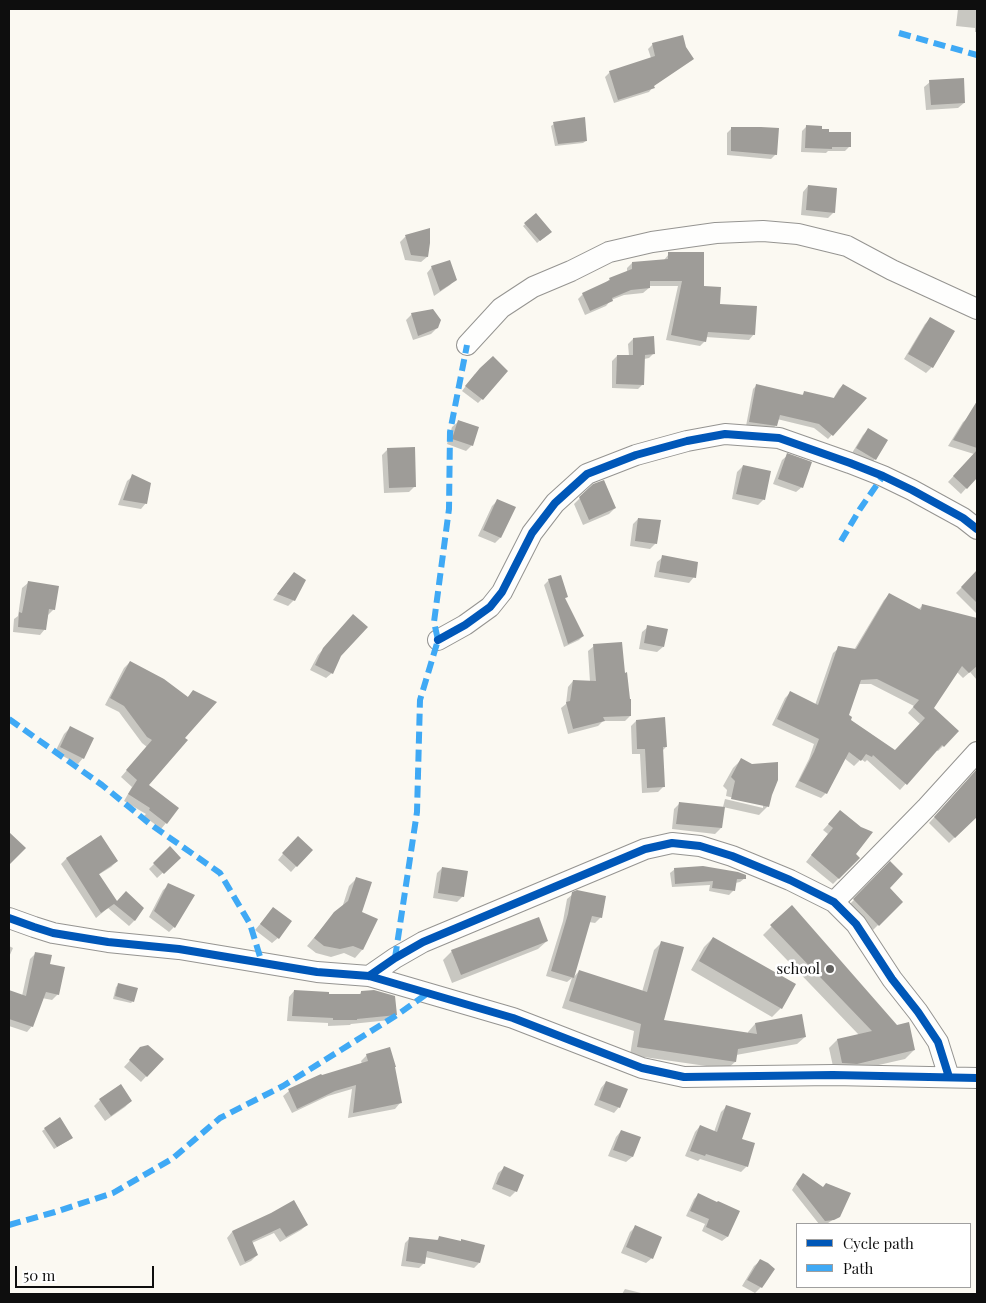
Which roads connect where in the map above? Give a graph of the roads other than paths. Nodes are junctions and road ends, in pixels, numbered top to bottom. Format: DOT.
graph roads {
  1 [pos="977,308"];
  2 [pos="467,345"];
  3 [pos="977,529"];
  4 [pos="438,640"];
  5 [pos="977,752"];
  6 [pos="834,902"];
  7 [pos="9,918"];
  8 [pos="369,976"];
  9 [pos="948,1077"];
  10 [pos="977,1078"];
  1 -- 2 [label="street"];
  3 -- 4 [label="street"];
  5 -- 6 [label="street"];
  6 -- 8 [label="street"];
  6 -- 9 [label="street"];
  7 -- 8 [label="street"];
  8 -- 9 [label="street"];
  9 -- 10 [label="street"];
}
